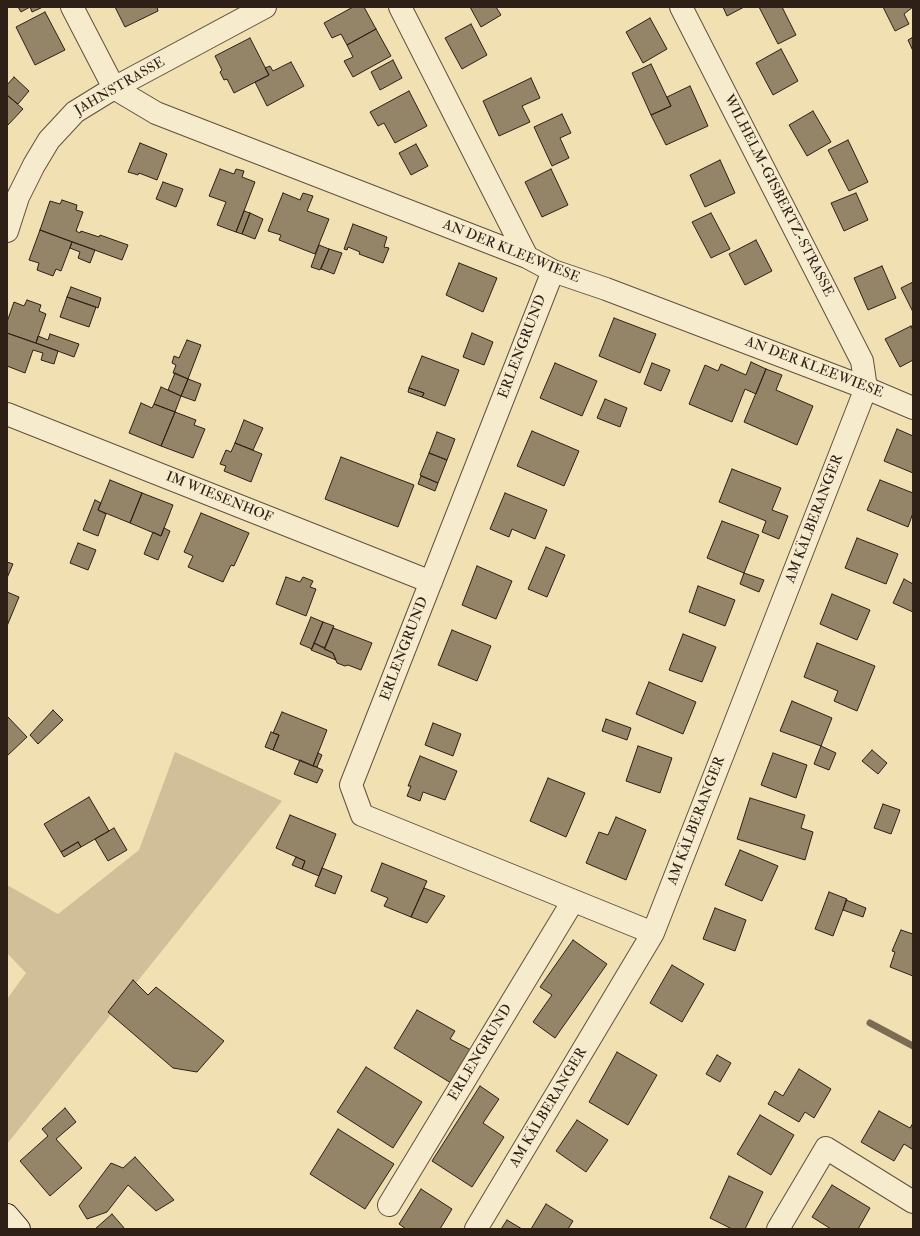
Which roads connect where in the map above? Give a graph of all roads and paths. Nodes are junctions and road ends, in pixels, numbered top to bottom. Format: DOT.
graph roads {
  1 [pos="72,7"];
  2 [pos="265,7"];
  3 [pos="400,7"];
  4 [pos="681,7"];
  5 [pos="114,88"];
  6 [pos="7,231"];
  7 [pos="528,257"];
  8 [pos="553,270"];
  9 [pos="866,388"];
  10 [pos="913,408"];
  11 [pos="7,414"];
  12 [pos="431,582"];
  13 [pos="573,901"];
  14 [pos="653,933"];
  15 [pos="913,1202"];
  16 [pos="389,1205"];
  17 [pos="7,1215"];
  18 [pos="19,1229"];
  19 [pos="476,1229"];
  20 [pos="778,1229"];
  1 -- 5 [label="street"];
  2 -- 5 [label="street, JAHNSTRASSE"];
  3 -- 7 [label="street"];
  4 -- 9 [label="street, WILHELM-GISBERTZ-STRASSE"];
  5 -- 6 [label="street, JAHNSTRASSE"];
  5 -- 7 [label="street, AN DER KLEEWIESE"];
  7 -- 8 [label="street, AN DER KLEEWIESE"];
  8 -- 9 [label="street, AN DER KLEEWIESE"];
  8 -- 12 [label="street, ERLENGRUND"];
  9 -- 10 [label="street, AN DER KLEEWIESE"];
  9 -- 14 [label="street, AM KÄLBERANGER"];
  11 -- 12 [label="street, IM WIESENHOF"];
  12 -- 13 [label="street, ERLENGRUND"];
  13 -- 14 [label="street, ERLENGRUND"];
  13 -- 16 [label="street, ERLENGRUND"];
  14 -- 19 [label="street, AM KÄLBERANGER"];
  15 -- 20 [label="street"];
  17 -- 18 [label="street"];
}
